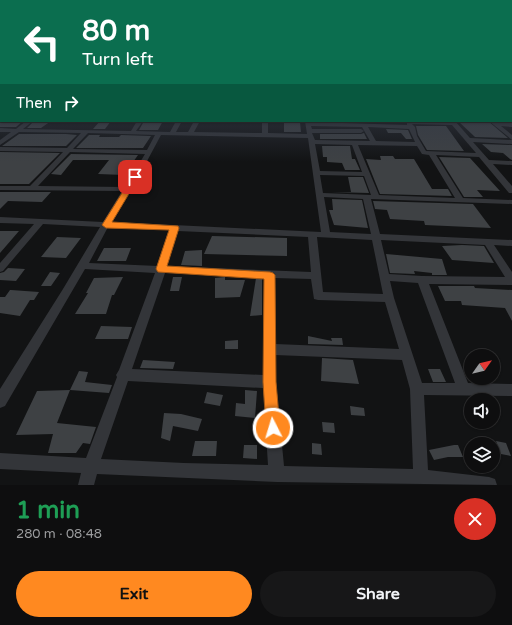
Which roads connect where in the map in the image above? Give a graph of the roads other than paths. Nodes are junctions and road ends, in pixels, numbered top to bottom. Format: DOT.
graph roads {
  1 [pos="29,122"];
  2 [pos="139,122"];
  3 [pos="178,122"];
  4 [pos="196,122"];
  5 [pos="265,122"];
  6 [pos="308,122"];
  7 [pos="453,122"];
  8 [pos="347,123"];
  9 [pos="378,123"];
  10 [pos="410,123"];
  11 [pos="494,123"];
  12 [pos="512,124"];
  13 [pos="364,126"];
  14 [pos="0,130"];
  15 [pos="17,130"];
  16 [pos="368,131"];
  17 [pos="86,132"];
  18 [pos="132,133"];
  19 [pos="159,133"];
  20 [pos="172,133"];
  21 [pos="190,134"];
  22 [pos="265,136"];
  23 [pos="311,136"];
  24 [pos="512,138"];
  25 [pos="469,140"];
  26 [pos="512,142"];
  27 [pos="0,143"];
  28 [pos="354,143"];
  29 [pos="374,143"];
  30 [pos="418,144"];
  31 [pos="0,149"];
  32 [pos="68,150"];
  33 [pos="150,152"];
  34 [pos="432,154"];
  35 [pos="482,155"];
  36 [pos="487,162"];
  37 [pos="512,163"];
  38 [pos="316,173"];
  39 [pos="366,174"];
  40 [pos="0,188"];
  41 [pos="32,188"];
  42 [pos="128,189"];
  43 [pos="512,191"];
  44 [pos="320,195"];
  45 [pos="371,196"];
  46 [pos="460,199"];
  47 [pos="512,202"];
  48 [pos="0,220"];
  49 [pos="41,221"];
  50 [pos="106,225"];
  51 [pos="175,228"];
  52 [pos="312,233"];
  53 [pos="326,234"];
  54 [pos="376,236"];
  55 [pos="487,241"];
  56 [pos="512,243"];
  57 [pos="84,266"];
  58 [pos="0,269"];
  59 [pos="161,269"];
  60 [pos="270,275"];
  61 [pos="315,276"];
  62 [pos="384,278"];
  63 [pos="422,280"];
  64 [pos="512,281"];
  65 [pos="389,298"];
  66 [pos="269,349"];
  67 [pos="407,355"];
  68 [pos="122,375"];
  69 [pos="269,382"];
  70 [pos="417,389"];
  71 [pos="464,390"];
  72 [pos="512,390"];
  73 [pos="0,401"];
  74 [pos="0,461"];
  75 [pos="91,466"];
  76 [pos="277,474"];
  77 [pos="421,477"];
  78 [pos="86,485"];
  79 [pos="489,485"];
  1 -- 15 [label="street"];
  2 -- 18 [label="street"];
  3 -- 20 [label="street"];
  4 -- 21 [label="street"];
  5 -- 22 [label="street"];
  6 -- 8 [label="street"];
  6 -- 23 [label="street"];
  7 -- 10 [label="street"];
  7 -- 25 [label="street"];
  8 -- 13 [label="street"];
  9 -- 10 [label="street"];
  9 -- 13 [label="street"];
  10 -- 30 [label="street"];
  11 -- 12 [label="street"];
  11 -- 24 [label="street"];
  13 -- 16 [label="street"];
  14 -- 15 [label="street"];
  15 -- 17 [label="street"];
  15 -- 27 [label="street"];
  16 -- 23 [label="street"];
  16 -- 29 [label="street"];
  17 -- 18 [label="street"];
  17 -- 32 [label="street"];
  18 -- 19 [label="street"];
  19 -- 20 [label="street"];
  19 -- 33 [label="street"];
  20 -- 21 [label="street"];
  21 -- 22 [label="street"];
  22 -- 23 [label="street"];
  23 -- 28 [label="street"];
  23 -- 38 [label="street"];
  25 -- 26 [label="street"];
  25 -- 35 [label="street"];
  28 -- 29 [label="street"];
  28 -- 39 [label="street"];
  29 -- 30 [label="street"];
  30 -- 34 [label="street"];
  31 -- 32 [label="street"];
  32 -- 33 [label="street"];
  32 -- 41 [label="street"];
  33 -- 42 [label="street"];
  34 -- 35 [label="street"];
  34 -- 46 [label="street"];
  35 -- 36 [label="street"];
  36 -- 37 [label="street"];
  36 -- 43 [label="street"];
  38 -- 39 [label="street"];
  38 -- 44 [label="street"];
  39 -- 45 [label="street"];
  40 -- 41 [label="street"];
  41 -- 42 [label="street"];
  42 -- 50 [label="street"];
  44 -- 45 [label="street"];
  44 -- 53 [label="street"];
  45 -- 46 [label="street"];
  45 -- 54 [label="street"];
  46 -- 47 [label="street"];
  48 -- 49 [label="street"];
  49 -- 50 [label="street"];
  49 -- 58 [label="street"];
  50 -- 51 [label="street"];
  50 -- 57 [label="street"];
  51 -- 52 [label="street"];
  51 -- 59 [label="street"];
  52 -- 53 [label="street"];
  52 -- 61 [label="street"];
  53 -- 54 [label="street"];
  54 -- 55 [label="street"];
  54 -- 62 [label="street"];
  55 -- 56 [label="street"];
  55 -- 64 [label="street"];
  57 -- 59 [label="street"];
  57 -- 73 [label="street"];
  59 -- 60 [label="street"];
  59 -- 68 [label="street"];
  60 -- 61 [label="street"];
  60 -- 66 [label="street"];
  61 -- 65 [label="street"];
  62 -- 63 [label="street"];
  62 -- 65 [label="street"];
  63 -- 64 [label="street"];
  63 -- 71 [label="street"];
  65 -- 67 [label="street"];
  66 -- 67 [label="street"];
  66 -- 69 [label="street"];
  67 -- 70 [label="street"];
  68 -- 69 [label="street"];
  68 -- 75 [label="street"];
  69 -- 76 [label="street"];
  70 -- 71 [label="street"];
  70 -- 77 [label="street"];
  71 -- 72 [label="street"];
  74 -- 75 [label="street"];
  75 -- 76 [label="street"];
  75 -- 78 [label="street"];
  76 -- 77 [label="street"];
  77 -- 79 [label="street"];
}
